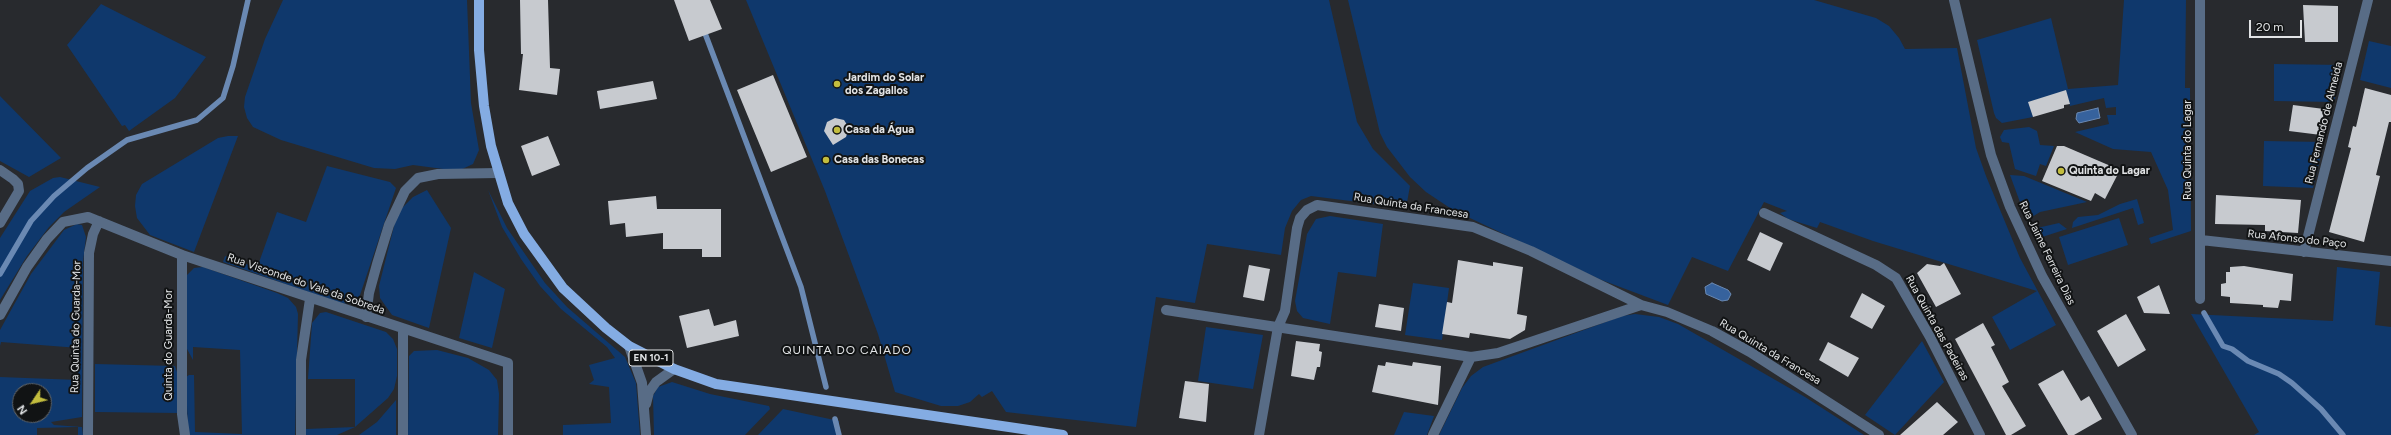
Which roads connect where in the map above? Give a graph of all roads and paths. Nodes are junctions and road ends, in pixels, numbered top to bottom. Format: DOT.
graph roads {
  1 [pos="479,0"];
  2 [pos="1954,0"];
  3 [pos="2200,0"];
  4 [pos="2368,0"];
  5 [pos="0,170"];
  6 [pos="498,173"];
  7 [pos="1764,213"];
  8 [pos="99,221"];
  9 [pos="0,223"];
  10 [pos="2201,240"];
  11 [pos="2304,252"];
  12 [pos="182,255"];
  13 [pos="2391,261"];
  14 [pos="310,299"];
  15 [pos="2200,299"];
  16 [pos="1641,305"];
  17 [pos="1166,310"];
  18 [pos="0,315"];
  19 [pos="366,317"];
  20 [pos="1278,327"];
  21 [pos="403,330"];
  22 [pos="630,346"];
  23 [pos="1471,357"];
  24 [pos="674,368"];
  25 [pos="644,408"];
  26 [pos="88,435"];
  27 [pos="185,435"];
  28 [pos="301,435"];
  29 [pos="403,435"];
  30 [pos="508,435"];
  31 [pos="646,435"];
  32 [pos="1063,435"];
  33 [pos="1259,435"];
  34 [pos="1433,435"];
  35 [pos="1879,435"];
  36 [pos="1980,435"];
  37 [pos="2132,435"];
  1 -- 6 [label="main road, EN 10-1"];
  2 -- 37 [label="street, Rua Jaime Ferreira Dias"];
  3 -- 10 [label="street, Rua Quinta do Lagar"];
  4 -- 11 [label="street, Rua Fernando de Almeida"];
  5 -- 9 [label="street"];
  6 -- 19 [label="street"];
  6 -- 22 [label="main road, EN 10-1"];
  7 -- 36 [label="street, Rua Quinta das Padeiras"];
  8 -- 12 [label="street, Rua Visconde do Vale da Sobreda"];
  8 -- 18 [label="street, Rua Visconde do Vale da Sobreda"];
  8 -- 26 [label="street, Rua Quinta do Guarda-Mor"];
  10 -- 11 [label="street, Rua Afonso do Paço"];
  10 -- 15 [label="street, Rua Quinta do Lagar"];
  11 -- 13 [label="street, Rua Afonso do Paço"];
  12 -- 14 [label="street, Rua Visconde do Vale da Sobreda"];
  12 -- 27 [label="street, Quinta do Guarda-Mor"];
  14 -- 19 [label="street, Rua Visconde do Vale da Sobreda"];
  14 -- 28 [label="street"];
  16 -- 20 [label="street, Rua Quinta da Francesa"];
  16 -- 23 [label="street"];
  16 -- 35 [label="street, Rua Quinta da Francesa"];
  17 -- 20 [label="street"];
  19 -- 21 [label="street, Rua Visconde do Vale da Sobreda"];
  20 -- 23 [label="street"];
  20 -- 33 [label="street, Rua Quinta da Francesa"];
  21 -- 29 [label="street"];
  21 -- 30 [label="street, Rua Visconde do Vale da Sobreda"];
  22 -- 24 [label="main road, EN 10-1"];
  22 -- 25 [label="street"];
  23 -- 34 [label="street"];
  24 -- 25 [label="street"];
  24 -- 32 [label="main road, EN 10-1"];
  25 -- 31 [label="street"];
}
